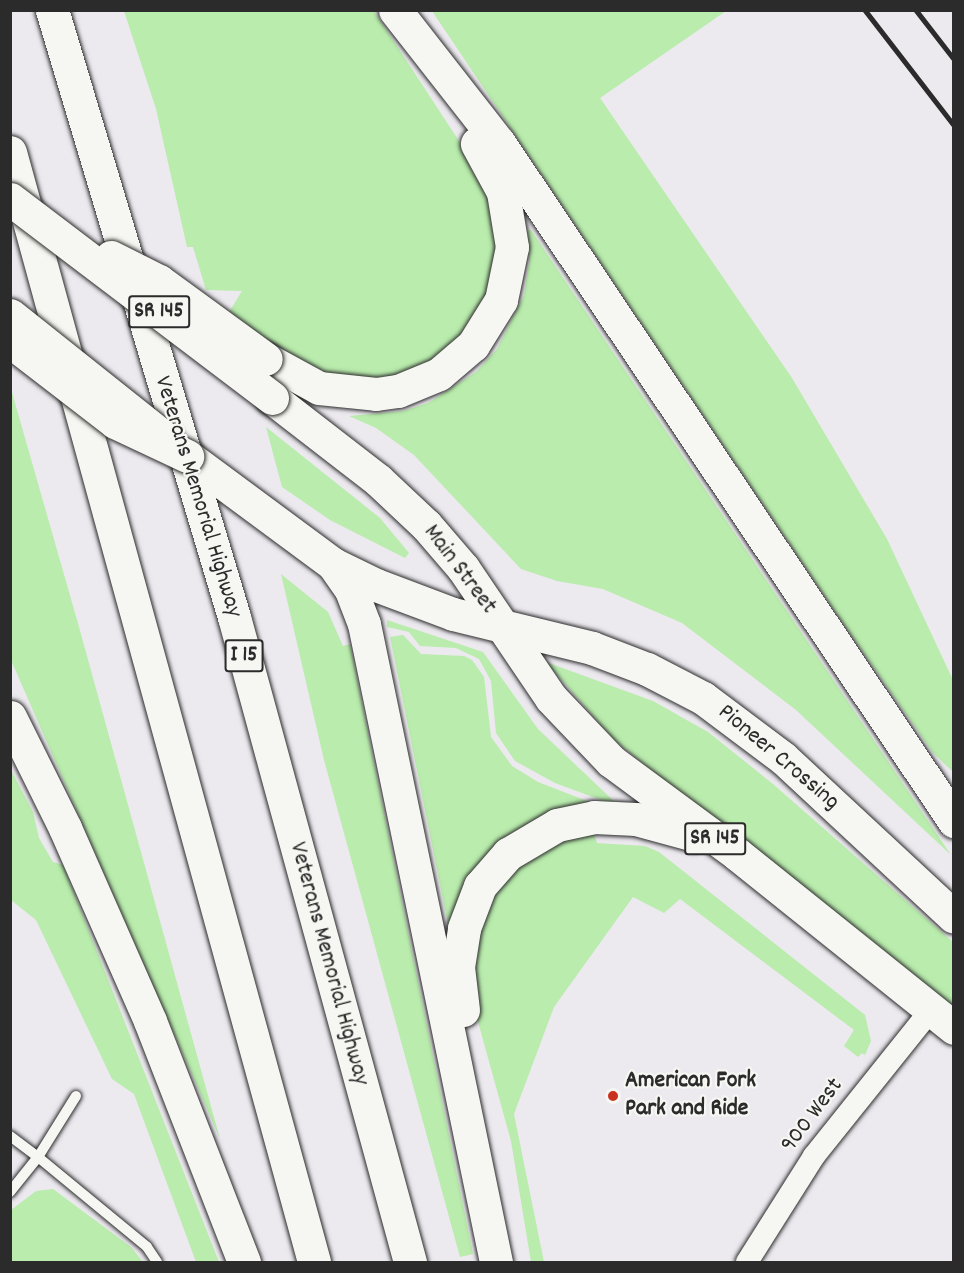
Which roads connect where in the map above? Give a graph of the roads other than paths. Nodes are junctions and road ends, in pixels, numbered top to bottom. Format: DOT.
graph roads {
  1 [pos="52,10"];
  2 [pos="394,10"];
  3 [pos="10,152"];
  4 [pos="10,199"];
  5 [pos="45,225"];
  6 [pos="10,315"];
  7 [pos="10,341"];
  8 [pos="187,456"];
  9 [pos="333,564"];
  10 [pos="501,626"];
  11 [pos="10,717"];
  12 [pos="954,821"];
  13 [pos="737,854"];
  14 [pos="954,917"];
  15 [pos="942,1019"];
  16 [pos="76,1096"];
  17 [pos="10,1136"];
  18 [pos="38,1157"];
  19 [pos="10,1192"];
  20 [pos="157,1263"];
  21 [pos="244,1263"];
  22 [pos="314,1263"];
  23 [pos="410,1263"];
  24 [pos="495,1263"];
  25 [pos="503,1263"];
  26 [pos="747,1263"];
  1 -- 23 [label="main road, Veterans Memorial Highway / I 15"];
  2 -- 5 [label="main road, bridge"];
  2 -- 12 [label="main road"];
  3 -- 22 [label="main road"];
  4 -- 5 [label="main road, Main Street / SR 145, bridge"];
  5 -- 10 [label="main road, Main Street / SR 145, bridge"];
  6 -- 8 [label="main road, Main Street, bridge"];
  7 -- 8 [label="main road, bridge"];
  8 -- 9 [label="main road, Main Street"];
  9 -- 10 [label="main road, Main Street"];
  9 -- 24 [label="main road"];
  10 -- 13 [label="main road, SR 145"];
  10 -- 14 [label="main road, Pioneer Crossing"];
  11 -- 21 [label="main road"];
  13 -- 15 [label="main road, SR 145"];
  13 -- 25 [label="main road"];
  15 -- 26 [label="street, 900 West"];
  16 -- 18 [label="lane"];
  17 -- 18 [label="lane"];
  18 -- 19 [label="lane"];
  18 -- 20 [label="lane"];
}
